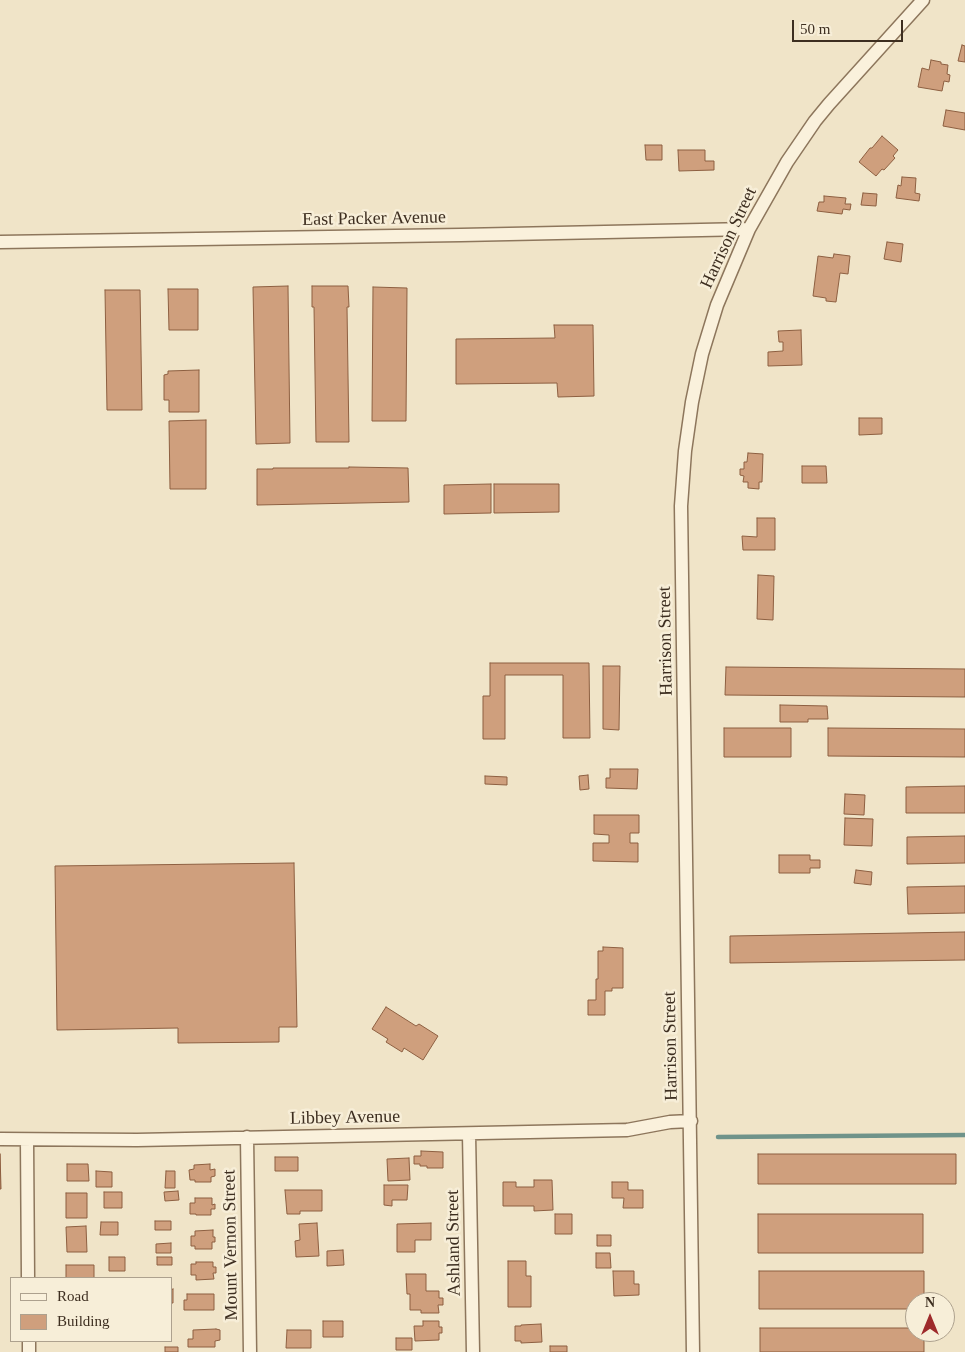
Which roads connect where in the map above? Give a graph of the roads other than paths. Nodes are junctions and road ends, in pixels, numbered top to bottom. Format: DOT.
graph roads {
  1 [pos="924,0"];
  2 [pos="749,229"];
  3 [pos="0,242"];
  4 [pos="690,1121"];
  5 [pos="469,1134"];
  6 [pos="247,1137"];
  7 [pos="0,1139"];
  8 [pos="27,1140"];
  9 [pos="28,1277"];
  10 [pos="250,1352"];
  11 [pos="473,1352"];
  12 [pos="693,1352"];
  1 -- 2 [label="street, Harrison Street"];
  2 -- 3 [label="street, East Packer Avenue"];
  2 -- 4 [label="street, Harrison Street"];
  4 -- 5 [label="street, Libbey Avenue"];
  4 -- 12 [label="street, Harrison Street"];
  5 -- 6 [label="street, Libbey Avenue"];
  5 -- 11 [label="street, Ashland Street"];
  6 -- 8 [label="street, Libbey Avenue"];
  6 -- 10 [label="street, Mount Vernon Street"];
  7 -- 8 [label="street, Libbey Avenue"];
  8 -- 9 [label="street"];
}
